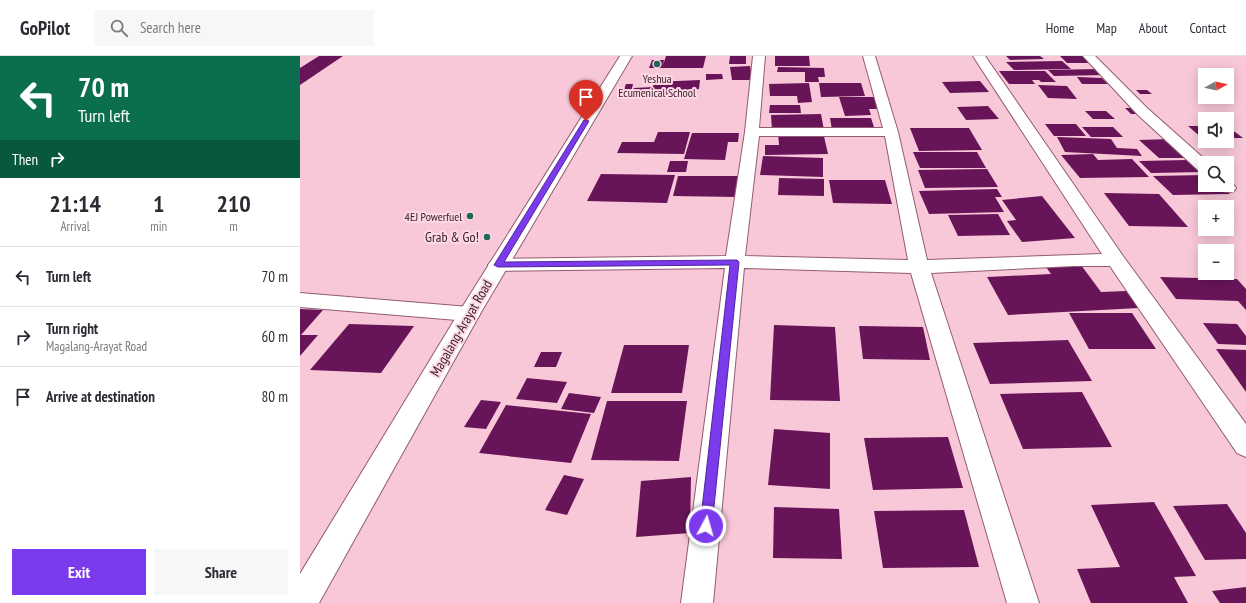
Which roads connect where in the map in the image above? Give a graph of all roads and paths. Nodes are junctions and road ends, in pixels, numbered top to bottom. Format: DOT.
graph roads {
  1 [pos="626,56"];
  2 [pos="759,56"];
  3 [pos="869,56"];
  4 [pos="979,56"];
  5 [pos="1089,56"];
  6 [pos="752,132"];
  7 [pos="891,132"];
  8 [pos="1198,162"];
  9 [pos="1116,260"];
  10 [pos="735,262"];
  11 [pos="498,265"];
  12 [pos="919,267"];
  13 [pos="300,300"];
  14 [pos="469,314"];
  15 [pos="1246,445"];
  16 [pos="301,603"];
  17 [pos="697,603"];
  18 [pos="1023,603"];
  1 -- 11 [label="street, Magalang-Arayat Road"];
  2 -- 6 [label="street"];
  3 -- 7 [label="street"];
  4 -- 9 [label="street"];
  5 -- 8 [label="street"];
  6 -- 7 [label="street"];
  6 -- 10 [label="street"];
  7 -- 12 [label="street"];
  9 -- 12 [label="street"];
  9 -- 15 [label="street"];
  10 -- 11 [label="street"];
  10 -- 12 [label="street"];
  10 -- 17 [label="street"];
  11 -- 14 [label="street, Magalang-Arayat Road"];
  12 -- 18 [label="street"];
  13 -- 14 [label="street"];
  14 -- 16 [label="street, Magalang-Arayat Road"];
}
